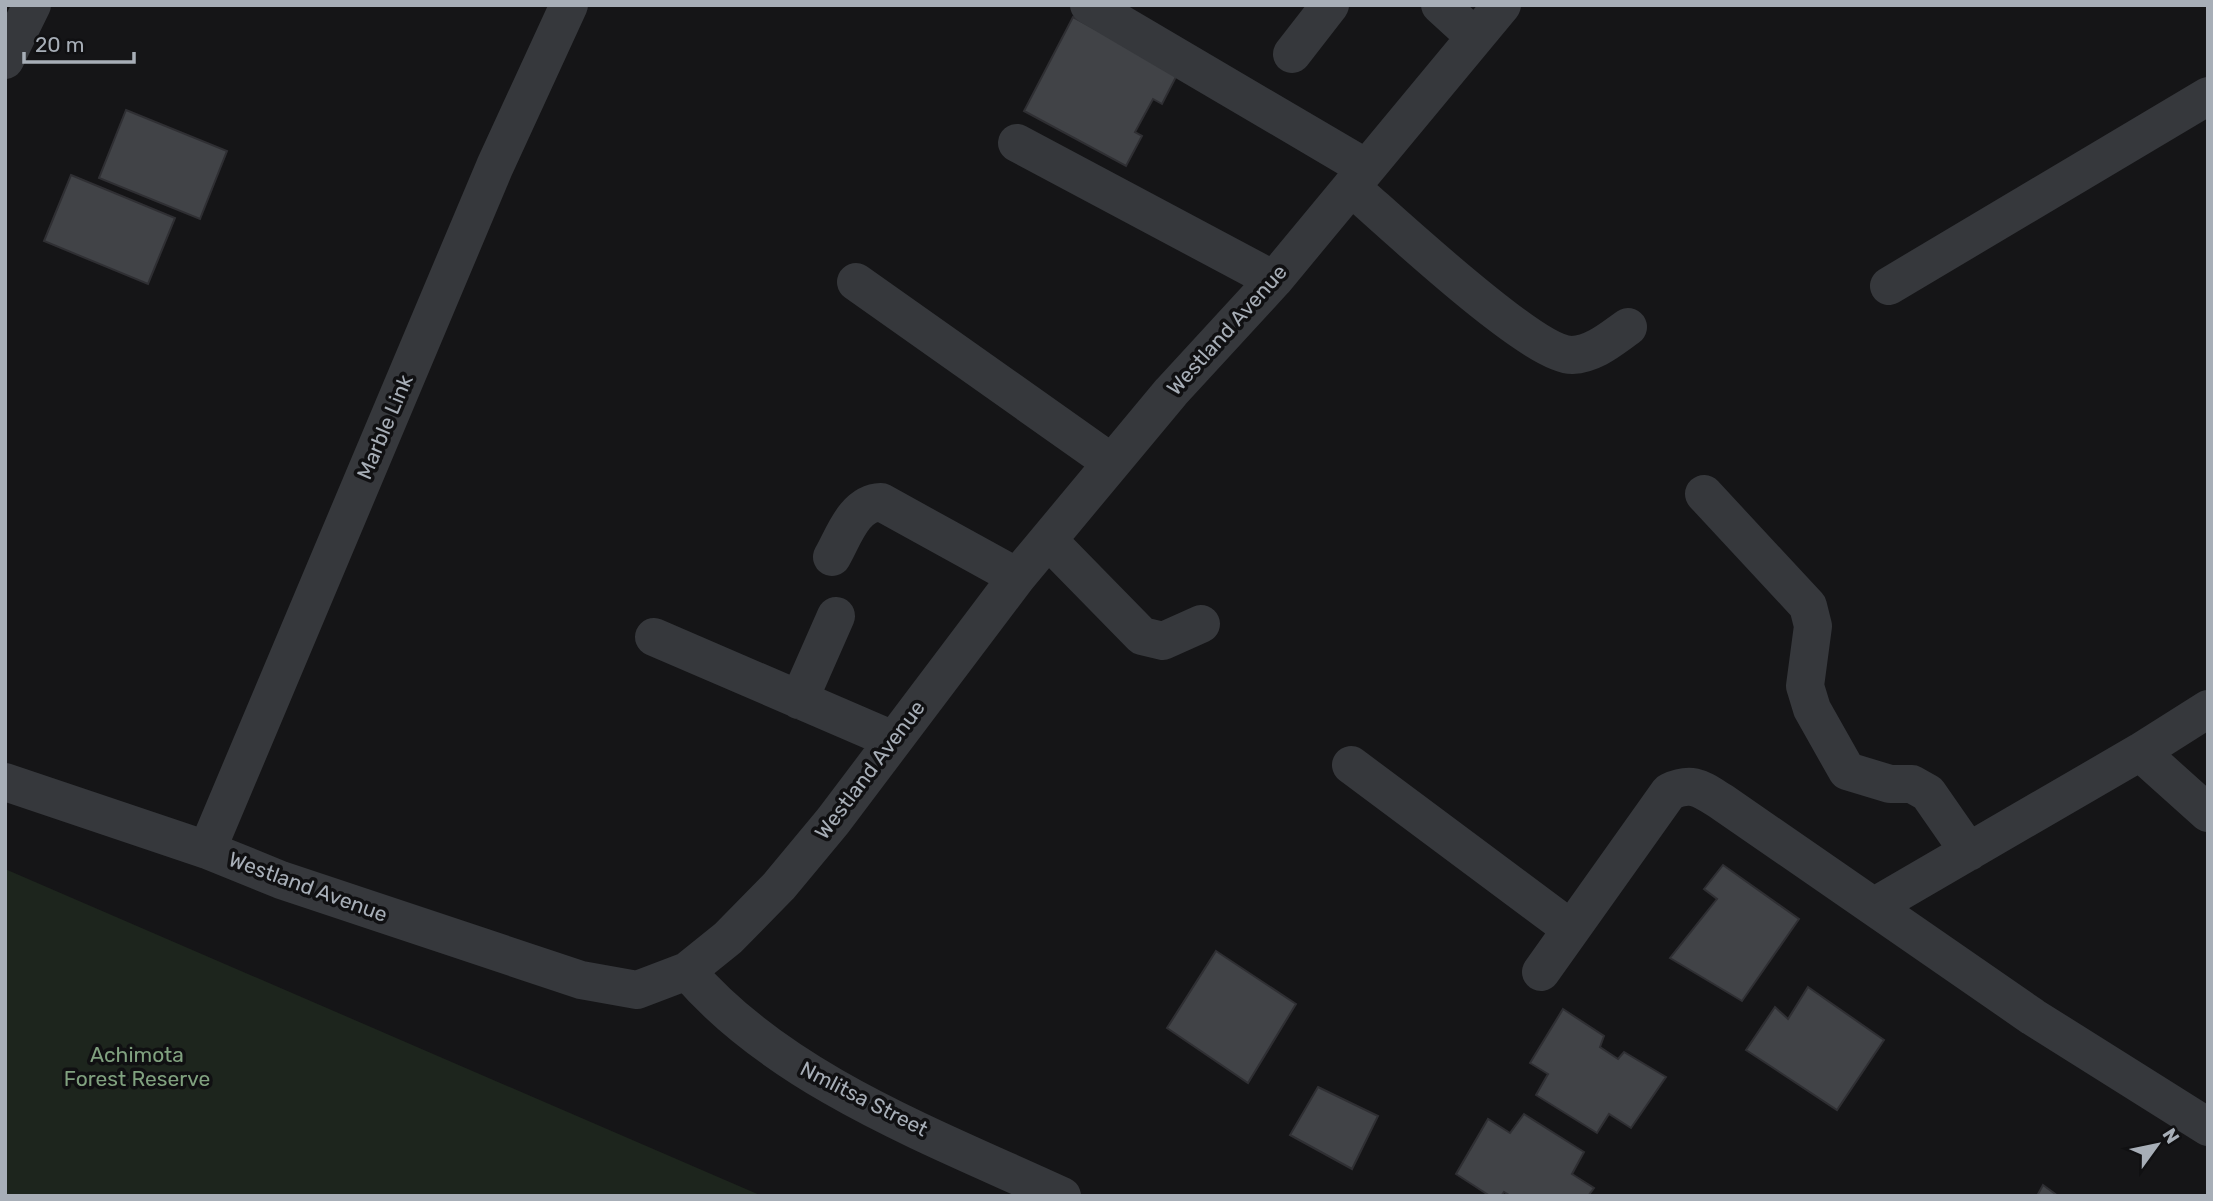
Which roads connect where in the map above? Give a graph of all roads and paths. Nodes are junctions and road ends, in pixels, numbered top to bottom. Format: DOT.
graph roads {
  1 [pos="32,5"];
  2 [pos="569,5"];
  3 [pos="1089,5"];
  4 [pos="1330,5"];
  5 [pos="1440,5"];
  6 [pos="1502,5"];
  7 [pos="1475,37"];
  8 [pos="1292,54"];
  9 [pos="5,60"];
  10 [pos="2208,96"];
  11 [pos="1017,143"];
  12 [pos="1359,178"];
  13 [pos="1273,280"];
  14 [pos="856,282"];
  15 [pos="1889,286"];
  16 [pos="1629,327"];
  17 [pos="1112,463"];
  18 [pos="1704,494"];
  19 [pos="1048,540"];
  20 [pos="832,557"];
  21 [pos="1017,577"];
  22 [pos="835,616"];
  23 [pos="1201,624"];
  24 [pos="654,637"];
  25 [pos="799,700"];
  26 [pos="2208,709"];
  27 [pos="893,740"];
  28 [pos="2140,752"];
  29 [pos="1351,765"];
  30 [pos="5,782"];
  31 [pos="2208,813"];
  32 [pos="207,850"];
  33 [pos="1969,852"];
  34 [pos="1875,906"];
  35 [pos="1571,929"];
  36 [pos="687,971"];
  37 [pos="1541,972"];
  38 [pos="2208,1127"];
  39 [pos="1062,1196"];
  1 -- 9 [label="street"];
  2 -- 32 [label="street, Marble Link"];
  3 -- 12 [label="street"];
  4 -- 8 [label="street"];
  5 -- 7 [label="street"];
  6 -- 7 [label="street, Westland Avenue"];
  7 -- 12 [label="street, Westland Avenue"];
  10 -- 15 [label="street"];
  11 -- 13 [label="street"];
  12 -- 13 [label="street, Westland Avenue"];
  12 -- 16 [label="street"];
  13 -- 17 [label="street, Westland Avenue"];
  14 -- 17 [label="street"];
  17 -- 19 [label="street, Westland Avenue"];
  18 -- 33 [label="street"];
  19 -- 21 [label="street, Westland Avenue"];
  19 -- 23 [label="street"];
  20 -- 21 [label="street"];
  21 -- 27 [label="street, Westland Avenue"];
  22 -- 25 [label="street"];
  24 -- 25 [label="street"];
  25 -- 27 [label="street"];
  26 -- 28 [label="street"];
  27 -- 36 [label="street, Westland Avenue"];
  28 -- 31 [label="street"];
  28 -- 33 [label="street"];
  29 -- 35 [label="street"];
  30 -- 32 [label="street, Westland Avenue"];
  32 -- 36 [label="street, Westland Avenue"];
  33 -- 34 [label="street"];
  34 -- 35 [label="street"];
  34 -- 38 [label="street"];
  35 -- 37 [label="street"];
  36 -- 39 [label="street, Nmlitsa Street"];
}
